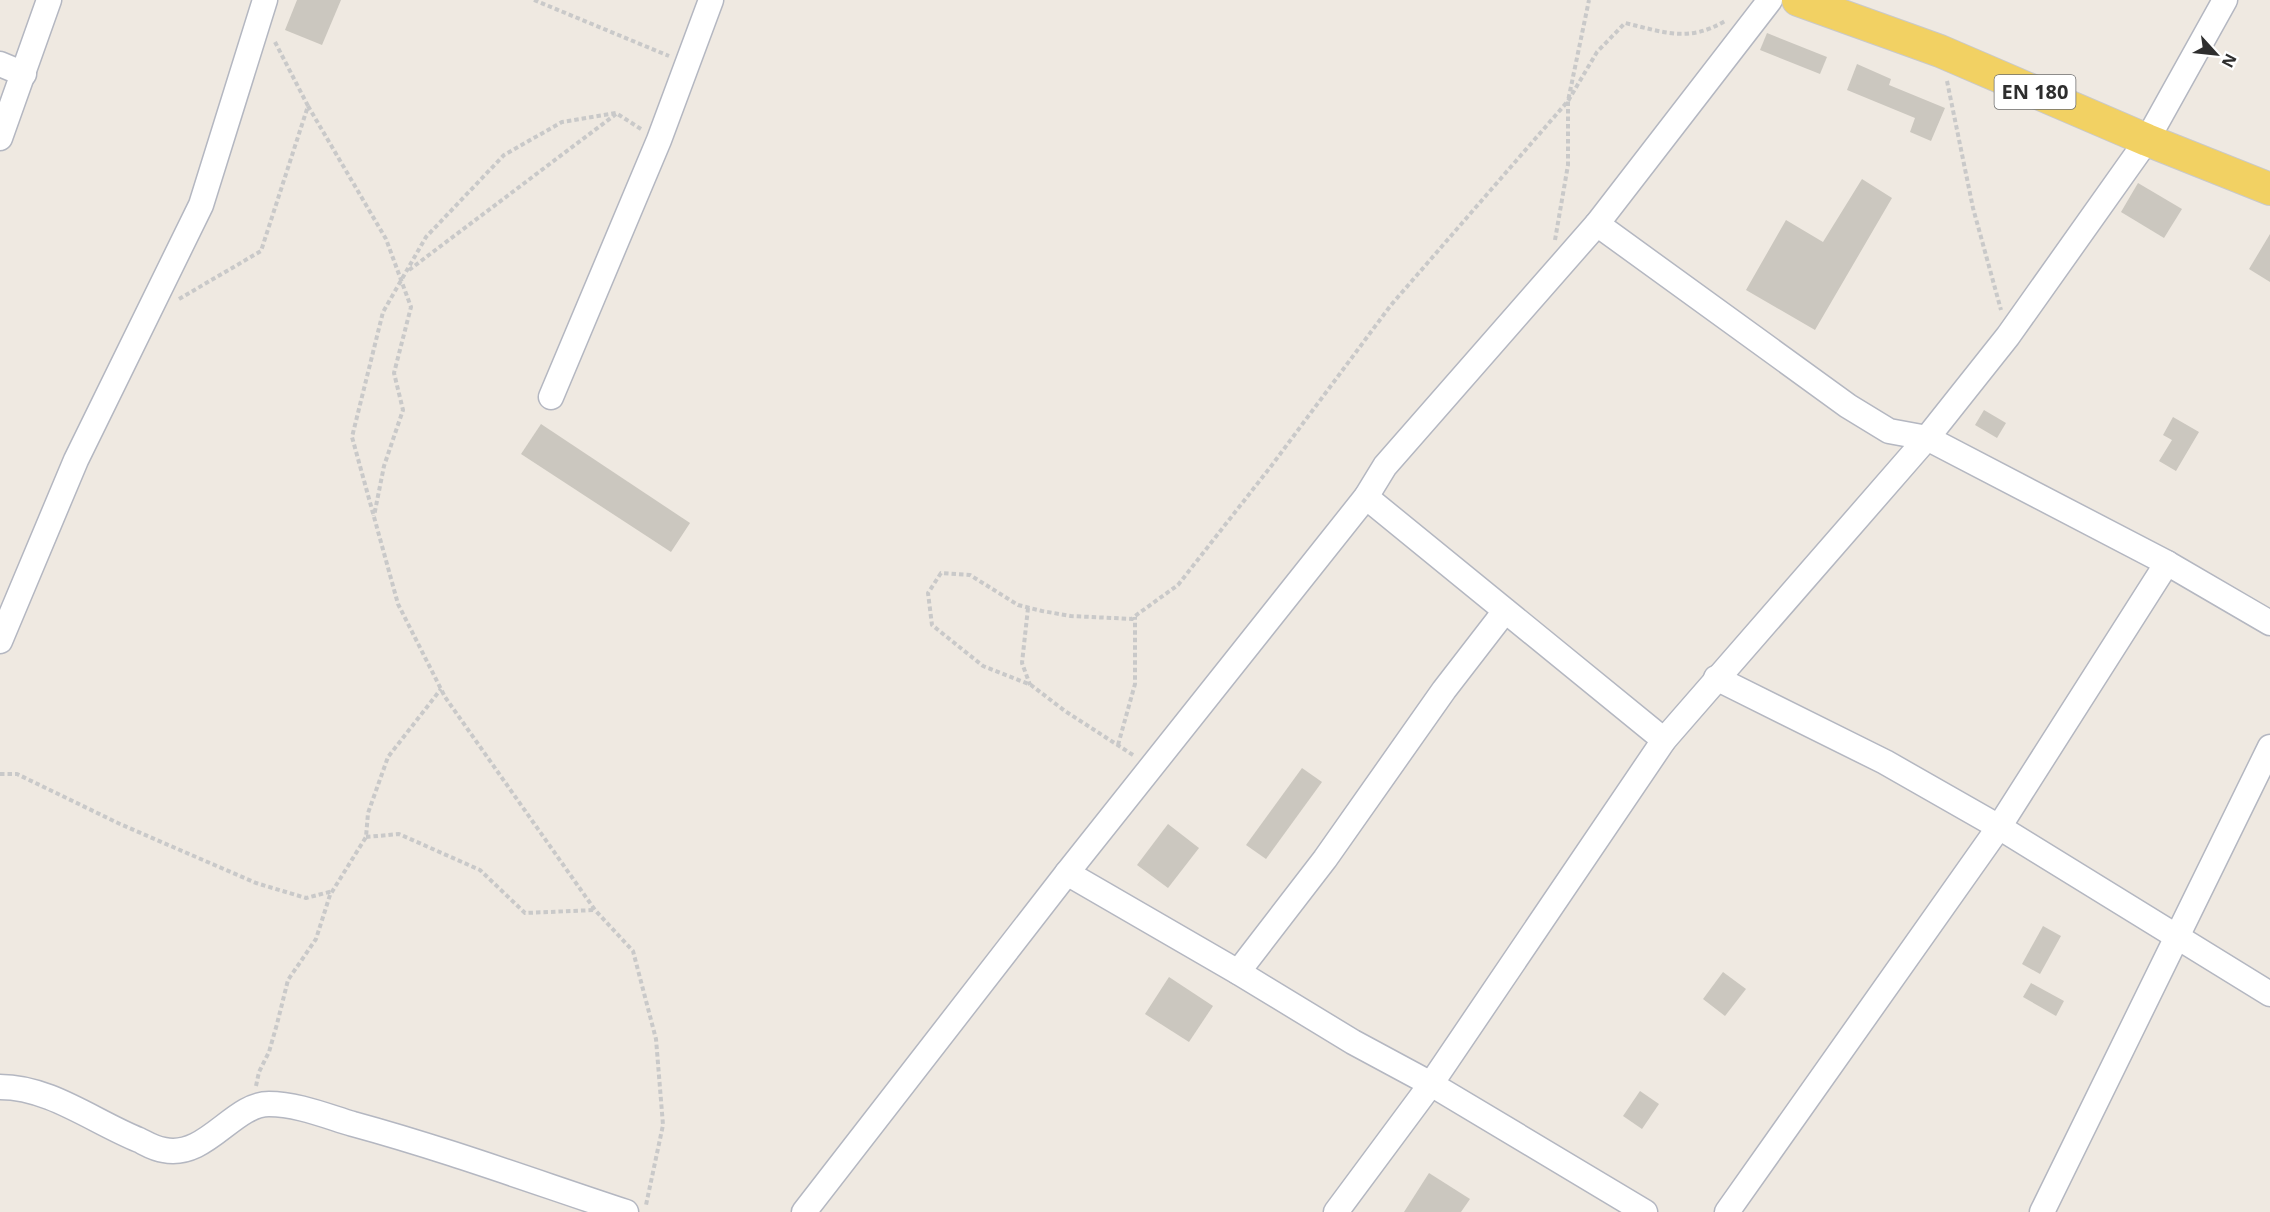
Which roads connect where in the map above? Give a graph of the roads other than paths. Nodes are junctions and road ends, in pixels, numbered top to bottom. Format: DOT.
graph roads {
  1 [pos="49,0"];
  2 [pos="711,0"];
  3 [pos="1770,0"];
  4 [pos="1798,0"];
  5 [pos="2224,0"];
  6 [pos="263,8"];
  7 [pos="0,64"];
  8 [pos="24,74"];
  9 [pos="0,138"];
  10 [pos="2147,140"];
  11 [pos="2270,189"];
  12 [pos="1597,224"];
  13 [pos="551,397"];
  14 [pos="1927,438"];
  15 [pos="1366,497"];
  16 [pos="2168,563"];
  17 [pos="1505,611"];
  18 [pos="2270,624"];
  19 [pos="0,641"];
  20 [pos="1716,678"];
  21 [pos="1664,740"];
  22 [pos="2270,747"];
  23 [pos="1999,827"];
  24 [pos="1067,873"];
  25 [pos="2176,935"];
  26 [pos="1238,972"];
  27 [pos="2270,994"];
  28 [pos="1431,1084"];
  29 [pos="0,1087"];
  30 [pos="626,1212"];
  31 [pos="804,1212"];
  32 [pos="1336,1212"];
  33 [pos="1645,1212"];
  34 [pos="1727,1212"];
  35 [pos="2042,1212"];
  1 -- 8 [label="street"];
  2 -- 13 [label="street"];
  3 -- 12 [label="street"];
  4 -- 10 [label="main road, EN 180"];
  5 -- 10 [label="street"];
  6 -- 19 [label="street"];
  7 -- 8 [label="street"];
  8 -- 9 [label="street"];
  10 -- 11 [label="main road, EN 180"];
  10 -- 14 [label="street"];
  12 -- 14 [label="street"];
  12 -- 15 [label="street"];
  14 -- 16 [label="street"];
  14 -- 20 [label="street"];
  15 -- 17 [label="street"];
  15 -- 24 [label="street"];
  16 -- 18 [label="street"];
  16 -- 23 [label="street"];
  17 -- 21 [label="street"];
  17 -- 26 [label="street"];
  20 -- 21 [label="street"];
  20 -- 23 [label="street"];
  21 -- 28 [label="street"];
  22 -- 25 [label="street"];
  23 -- 25 [label="street"];
  23 -- 34 [label="street"];
  24 -- 26 [label="street"];
  24 -- 31 [label="street"];
  25 -- 27 [label="street"];
  25 -- 35 [label="street"];
  26 -- 28 [label="street"];
  28 -- 32 [label="street"];
  28 -- 33 [label="street"];
  29 -- 30 [label="street"];
}
